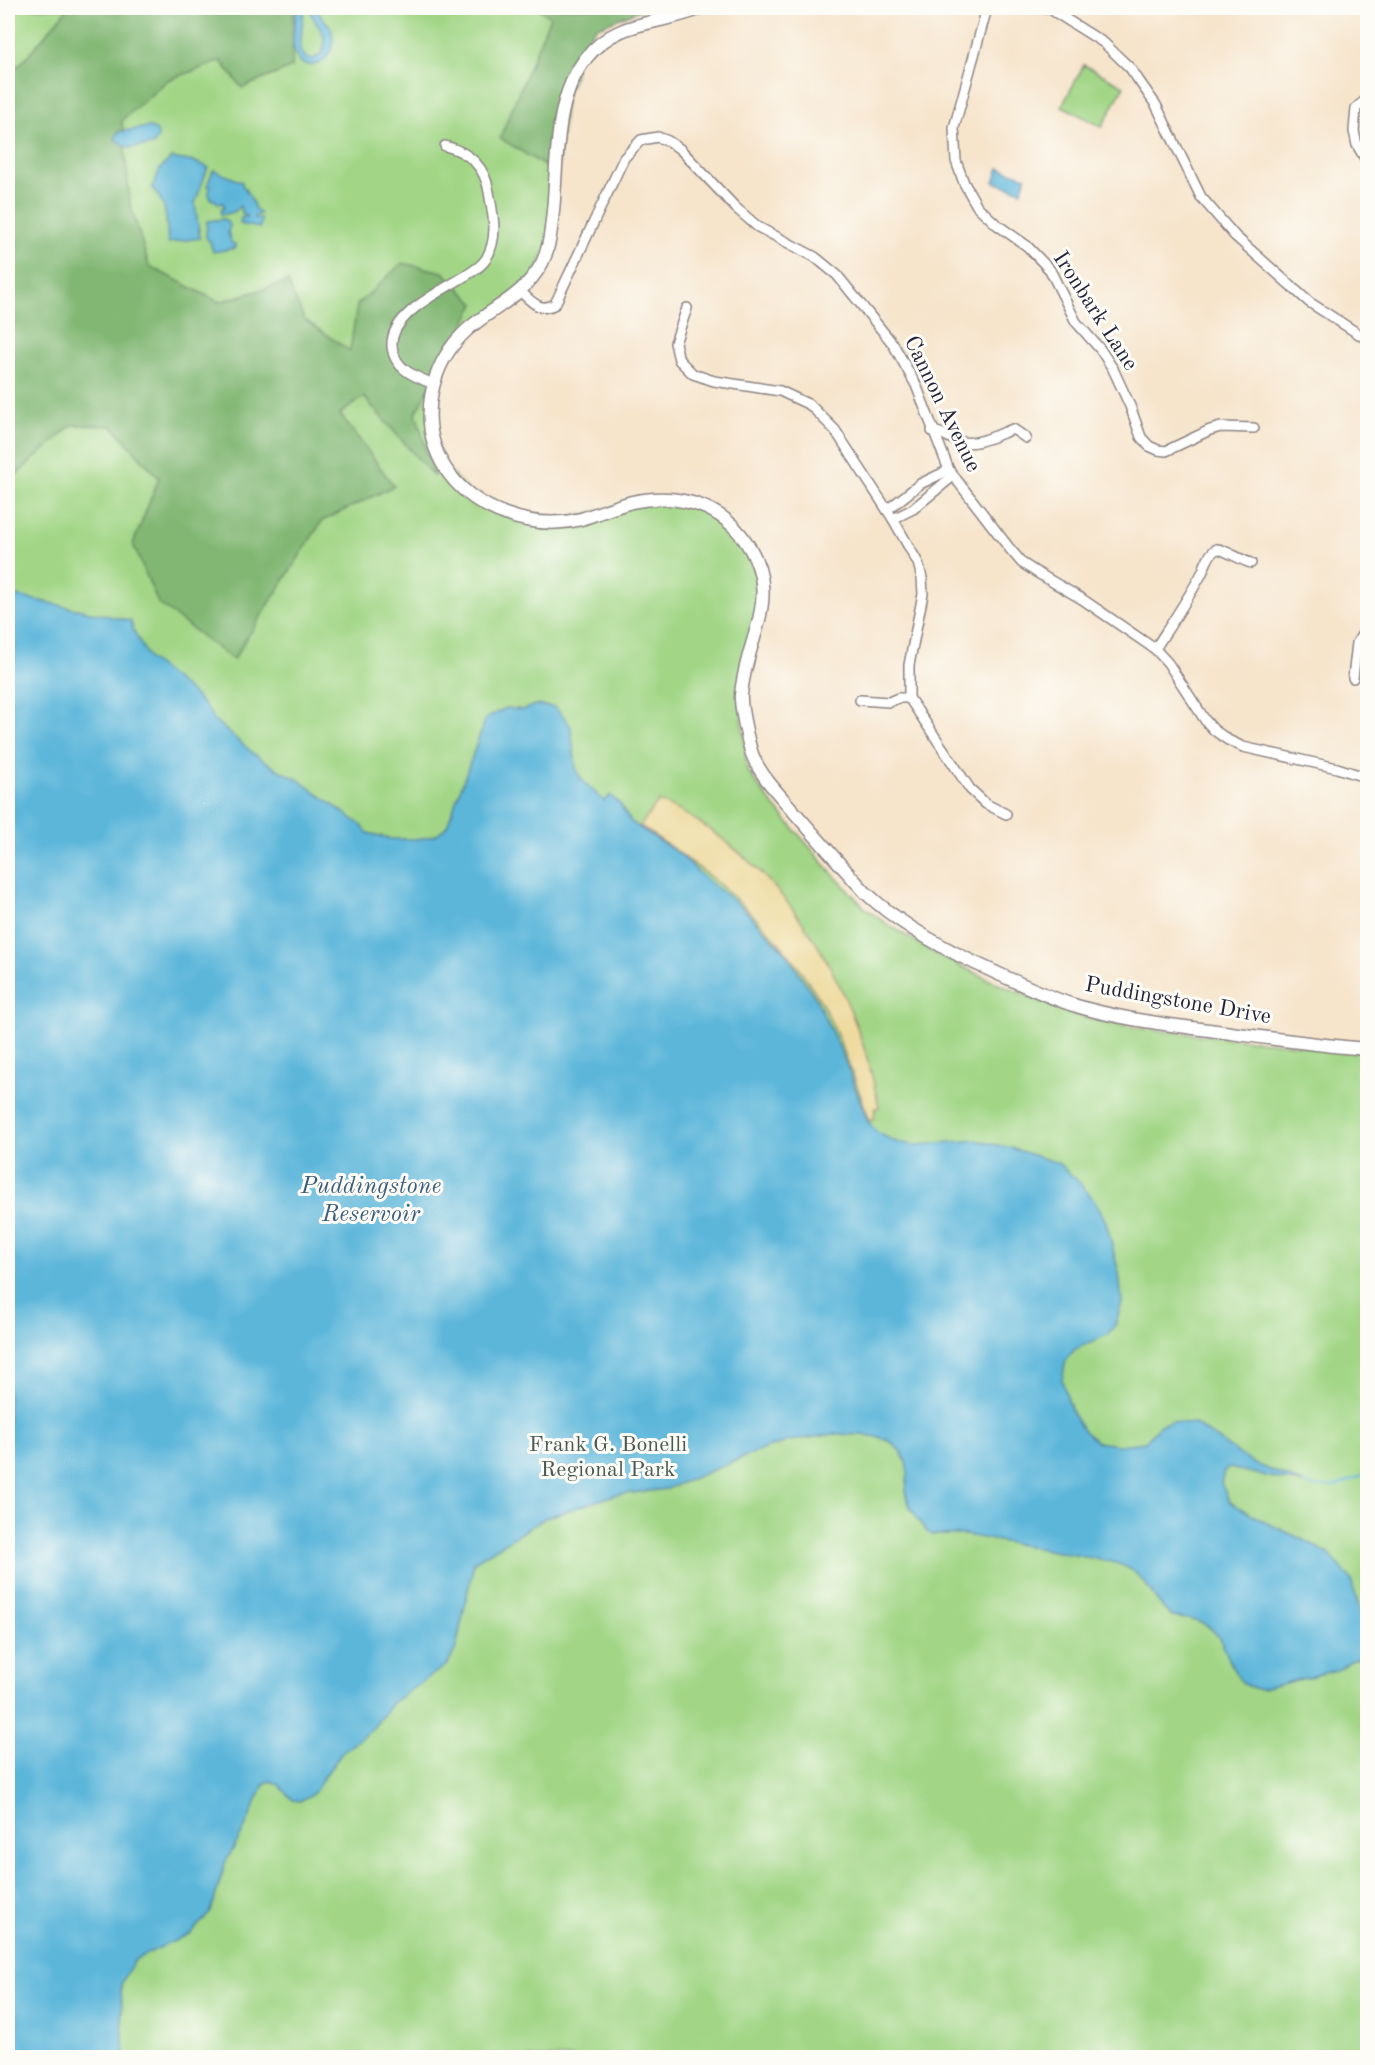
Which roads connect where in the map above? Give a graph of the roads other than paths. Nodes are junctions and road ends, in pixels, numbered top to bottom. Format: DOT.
graph roads {
  1 [pos="701,8"];
  2 [pos="987,8"];
  3 [pos="1042,8"];
  4 [pos="1368,98"];
  5 [pos="445,146"];
  6 [pos="1367,160"];
  7 [pos="521,292"];
  8 [pos="687,308"];
  9 [pos="1368,340"];
  10 [pos="434,384"];
  11 [pos="1254,428"];
  12 [pos="932,431"];
  13 [pos="1026,438"];
  14 [pos="951,473"];
  15 [pos="890,515"];
  16 [pos="1251,563"];
  17 [pos="1368,625"];
  18 [pos="1155,649"];
  19 [pos="1353,678"];
  20 [pos="909,698"];
  21 [pos="860,700"];
  22 [pos="1368,778"];
  23 [pos="1006,814"];
  24 [pos="1368,1049"];
  1 -- 7 [label="street, Puddingstone Drive"];
  2 -- 11 [label="street, Ironbark Lane"];
  3 -- 9 [label="street"];
  4 -- 6 [label="street"];
  5 -- 10 [label="street"];
  7 -- 10 [label="street, Puddingstone Drive"];
  7 -- 12 [label="street, Cannon Avenue"];
  8 -- 15 [label="street"];
  10 -- 24 [label="street, Puddingstone Drive"];
  12 -- 13 [label="street"];
  12 -- 14 [label="street, Cannon Avenue"];
  14 -- 15 [label="street"];
  14 -- 15 [label="street"];
  14 -- 18 [label="street, Cannon Avenue"];
  15 -- 20 [label="street"];
  16 -- 18 [label="street"];
  17 -- 19 [label="street"];
  18 -- 22 [label="street, Cannon Avenue"];
  20 -- 21 [label="street"];
  20 -- 23 [label="street"];
}
